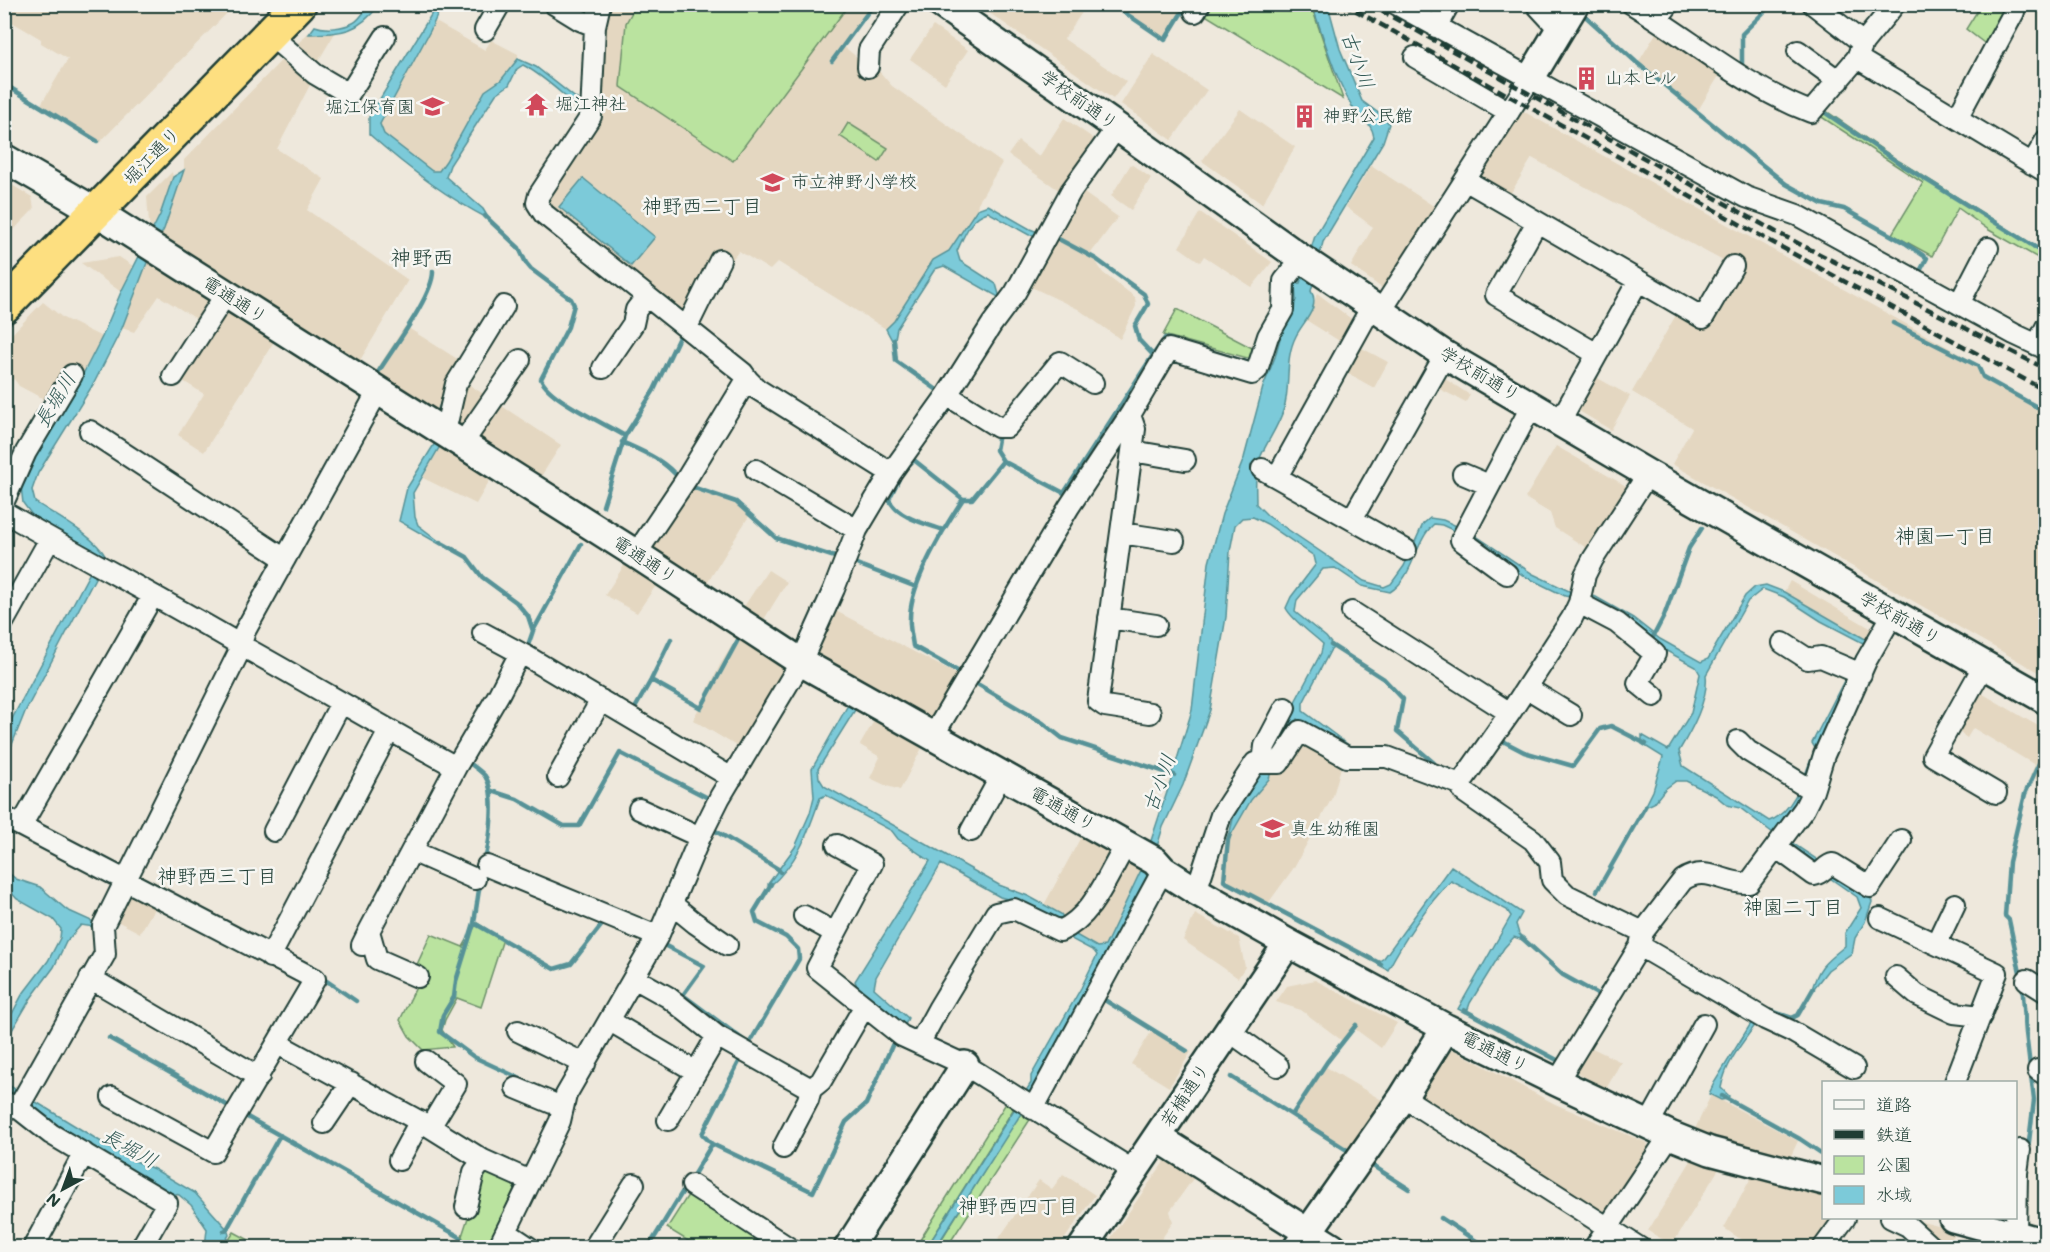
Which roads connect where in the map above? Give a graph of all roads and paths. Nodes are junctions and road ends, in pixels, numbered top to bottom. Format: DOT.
graph roads {
  1 [pos="299,4"];
  2 [pos="500,4"];
  3 [pos="554,4"];
  4 [pos="600,4"];
  5 [pos="899,4"];
  6 [pos="941,4"];
  7 [pos="1396,4"];
  8 [pos="1449,4"];
  9 [pos="1536,4"];
  10 [pos="1575,4"];
  11 [pos="1632,4"];
  12 [pos="1813,4"];
  13 [pos="1895,4"];
  14 [pos="1663,12"];
  15 [pos="2014,12"];
  16 [pos="270,20"];
  17 [pos="595,26"];
  18 [pos="1436,27"];
  19 [pos="485,30"];
  20 [pos="1560,30"];
  21 [pos="384,37"];
  22 [pos="1798,51"];
  23 [pos="1860,51"];
  24 [pos="1415,57"];
  25 [pos="868,67"];
  26 [pos="1530,79"];
  27 [pos="1839,81"];
  28 [pos="1509,112"];
  29 [pos="1960,113"];
  30 [pos="1117,127"];
  31 [pos="4,158"];
  32 [pos="2040,158"];
  33 [pos="1465,180"];
  34 [pos="88,206"];
  35 [pos="1537,222"];
  36 [pos="1988,248"];
  37 [pos="1302,259"];
  38 [pos="720,260"];
  39 [pos="1733,267"];
  40 [pos="4,277"];
  41 [pos="1638,281"];
  42 [pos="226,294"];
  43 [pos="647,296"];
  44 [pos="1959,304"];
  45 [pos="4,306"];
  46 [pos="504,306"];
  47 [pos="1376,308"];
  48 [pos="687,327"];
  49 [pos="2046,327"];
  50 [pos="2041,347"];
  51 [pos="1445,354"];
  52 [pos="1597,354"];
  53 [pos="520,360"];
  54 [pos="603,368"];
  55 [pos="72,375"];
  56 [pos="173,376"];
  57 [pos="748,380"];
  58 [pos="1093,383"];
  59 [pos="378,391"];
  60 [pos="947,395"];
  61 [pos="1532,405"];
  62 [pos="1130,415"];
  63 [pos="1560,421"];
  64 [pos="90,431"];
  65 [pos="453,438"];
  66 [pos="1132,451"];
  67 [pos="1185,460"];
  68 [pos="756,470"];
  69 [pos="891,473"];
  70 [pos="1463,474"];
  71 [pos="1648,474"];
  72 [pos="1489,485"];
  73 [pos="4,501"];
  74 [pos="4,512"];
  75 [pos="1352,519"];
  76 [pos="857,530"];
  77 [pos="1121,533"];
  78 [pos="50,539"];
  79 [pos="1174,541"];
  80 [pos="1406,550"];
  81 [pos="636,554"];
  82 [pos="285,559"];
  83 [pos="1507,574"];
  84 [pos="152,597"];
  85 [pos="1580,597"];
  86 [pos="1352,612"];
  87 [pos="1893,614"];
  88 [pos="1109,618"];
  89 [pos="4,621"];
  90 [pos="1156,625"];
  91 [pos="483,633"];
  92 [pos="1783,644"];
  93 [pos="241,645"];
  94 [pos="524,655"];
  95 [pos="801,662"];
  96 [pos="1984,665"];
  97 [pos="1855,671"];
  98 [pos="1527,688"];
  99 [pos="1654,696"];
  100 [pos="601,700"];
  101 [pos="2046,700"];
  102 [pos="341,703"];
  103 [pos="1285,708"];
  104 [pos="1150,713"];
  105 [pos="1510,713"];
  106 [pos="1571,714"];
  107 [pos="389,731"];
  108 [pos="933,736"];
  109 [pos="1738,741"];
  110 [pos="1271,763"];
  111 [pos="456,767"];
  112 [pos="1002,774"];
  113 [pos="558,777"];
  114 [pos="732,778"];
  115 [pos="1460,784"];
  116 [pos="1806,787"];
  117 [pos="1996,793"];
  118 [pos="639,809"];
  119 [pos="27,817"];
  120 [pos="6,818"];
  121 [pos="274,831"];
  122 [pos="971,831"];
  123 [pos="700,837"];
  124 [pos="1901,840"];
  125 [pos="1781,841"];
  126 [pos="837,846"];
  127 [pos="412,851"];
  128 [pos="1147,858"];
  129 [pos="127,880"];
  130 [pos="1196,891"];
  131 [pos="1955,904"];
  132 [pos="673,905"];
  133 [pos="804,916"];
  134 [pos="1880,918"];
  135 [pos="835,933"];
  136 [pos="659,934"];
  137 [pos="1642,939"];
  138 [pos="1288,943"];
  139 [pos="1936,944"];
  140 [pos="728,945"];
  141 [pos="270,957"];
  142 [pos="418,977"];
  143 [pos="1896,977"];
  144 [pos="90,978"];
  145 [pos="634,978"];
  146 [pos="2027,981"];
  147 [pos="2046,992"];
  148 [pos="864,1007"];
  149 [pos="1981,1016"];
  150 [pos="610,1021"];
  151 [pos="1704,1024"];
  152 [pos="1446,1028"];
  153 [pos="518,1031"];
  154 [pos="1228,1031"];
  155 [pos="717,1036"];
  156 [pos="278,1044"];
  157 [pos="919,1044"];
  158 [pos="426,1061"];
  159 [pos="585,1064"];
  160 [pos="965,1065"];
  161 [pos="1278,1066"];
  162 [pos="1854,1068"];
  163 [pos="695,1071"];
  164 [pos="259,1077"];
  165 [pos="1956,1081"];
  166 [pos="1557,1082"];
  167 [pos="351,1083"];
  168 [pos="516,1088"];
  169 [pos="811,1089"];
  170 [pos="112,1097"];
  171 [pos="1403,1097"];
  172 [pos="558,1104"];
  173 [pos="11,1105"];
  174 [pos="1033,1109"];
  175 [pos="668,1120"];
  176 [pos="324,1123"];
  177 [pos="425,1124"];
  178 [pos="1659,1130"];
  179 [pos="1158,1137"];
  180 [pos="783,1148"];
  181 [pos="2020,1150"];
  182 [pos="84,1153"];
  183 [pos="399,1160"];
  184 [pos="483,1160"];
  185 [pos="1134,1171"];
  186 [pos="2017,1173"];
  187 [pos="1822,1180"];
  188 [pos="530,1181"];
  189 [pos="634,1184"];
  190 [pos="692,1185"];
  191 [pos="466,1207"];
  192 [pos="1844,1219"];
  193 [pos="1893,1219"];
  194 [pos="1957,1219"];
  195 [pos="2016,1219"];
  196 [pos="1608,1227"];
  197 [pos="2016,1235"];
  198 [pos="502,1240"];
  199 [pos="1303,1240"];
  200 [pos="2046,1243"];
  201 [pos="33,1248"];
  202 [pos="141,1248"];
  203 [pos="530,1248"];
  204 [pos="594,1248"];
  205 [pos="789,1248"];
  206 [pos="848,1248"];
  207 [pos="1082,1248"];
  208 [pos="1333,1248"];
  209 [pos="1594,1248"];
  210 [pos="1640,1248"];
  211 [pos="1823,1248"];
  212 [pos="1932,1248"];
  1 -- 16 [label="highway, 堀江通り"];
  2 -- 19 [label="street"];
  3 -- 17 [label="street"];
  4 -- 17 [label="street"];
  5 -- 25 [label="street"];
  6 -- 30 [label="street, 学校前通り"];
  7 -- 18 [label="street"];
  8 -- 18 [label="street"];
  9 -- 20 [label="street"];
  10 -- 20 [label="street"];
  11 -- 14 [label="street"];
  12 -- 23 [label="street"];
  13 -- 23 [label="street"];
  14 -- 27 [label="street"];
  15 -- 29 [label="street"];
  16 -- 21 [label="street"];
  16 -- 34 [label="highway, 堀江通り"];
  17 -- 43 [label="street"];
  18 -- 26 [label="street"];
  20 -- 26 [label="street"];
  22 -- 27 [label="street"];
  23 -- 27 [label="street"];
  23 -- 29 [label="street"];
  24 -- 28 [label="street"];
  26 -- 28 [label="street"];
  26 -- 44 [label="street"];
  28 -- 33 [label="street"];
  29 -- 32 [label="street"];
  30 -- 37 [label="street, 学校前通り"];
  30 -- 60 [label="street"];
  31 -- 34 [label="street, 電通通り"];
  33 -- 35 [label="street"];
  33 -- 47 [label="street"];
  34 -- 40 [label="highway, 堀江通り"];
  34 -- 42 [label="street, 電通通り"];
  34 -- 45 [label="highway, 堀江通り"];
  35 -- 41 [label="street"];
  35 -- 52 [label="street"];
  36 -- 44 [label="street"];
  37 -- 47 [label="street, 学校前通り"];
  37 -- 62 [label="street"];
  38 -- 48 [label="street"];
  39 -- 41 [label="street"];
  41 -- 52 [label="street"];
  42 -- 56 [label="street"];
  42 -- 59 [label="street, 電通通り"];
  43 -- 48 [label="street"];
  43 -- 54 [label="street"];
  44 -- 50 [label="street"];
  46 -- 65 [label="street"];
  47 -- 51 [label="street, 学校前通り"];
  47 -- 75 [label="street"];
  48 -- 57 [label="street"];
  49 -- 50 [label="street"];
  51 -- 61 [label="street, 学校前通り"];
  51 -- 75 [label="street"];
  52 -- 63 [label="street"];
  53 -- 65 [label="street"];
  55 -- 73 [label="street"];
  57 -- 69 [label="street"];
  57 -- 81 [label="street"];
  58 -- 60 [label="street"];
  59 -- 65 [label="street, 電通通り"];
  59 -- 82 [label="street"];
  60 -- 69 [label="street"];
  61 -- 63 [label="street, 学校前通り"];
  61 -- 72 [label="street"];
  62 -- 66 [label="street"];
  62 -- 108 [label="street"];
  63 -- 71 [label="street, 学校前通り"];
  64 -- 82 [label="street"];
  65 -- 81 [label="street, 電通通り"];
  66 -- 67 [label="street"];
  66 -- 77 [label="street"];
  68 -- 76 [label="street"];
  69 -- 76 [label="street"];
  70 -- 72 [label="street"];
  71 -- 85 [label="street"];
  71 -- 87 [label="street, 学校前通り"];
  72 -- 83 [label="street"];
  74 -- 78 [label="street"];
  75 -- 80 [label="street"];
  76 -- 95 [label="street"];
  77 -- 79 [label="street"];
  77 -- 88 [label="street"];
  78 -- 84 [label="street"];
  78 -- 89 [label="street"];
  81 -- 95 [label="street, 電通通り"];
  82 -- 93 [label="street"];
  84 -- 93 [label="street"];
  84 -- 119 [label="street"];
  85 -- 98 [label="street"];
  85 -- 99 [label="street"];
  86 -- 105 [label="street"];
  87 -- 96 [label="street, 学校前通り"];
  87 -- 97 [label="street"];
  88 -- 90 [label="street"];
  88 -- 104 [label="street"];
  91 -- 94 [label="street"];
  92 -- 97 [label="street"];
  93 -- 102 [label="street"];
  93 -- 129 [label="street"];
  94 -- 100 [label="street"];
  94 -- 111 [label="street"];
  95 -- 108 [label="street, 電通通り"];
  95 -- 114 [label="street"];
  96 -- 101 [label="street, 学校前通り"];
  96 -- 117 [label="street"];
  97 -- 116 [label="street"];
  98 -- 105 [label="street"];
  98 -- 106 [label="street"];
  100 -- 113 [label="street"];
  100 -- 114 [label="street"];
  102 -- 107 [label="street"];
  102 -- 121 [label="street"];
  103 -- 110 [label="street"];
  105 -- 115 [label="street"];
  107 -- 111 [label="street"];
  107 -- 141 [label="street"];
  108 -- 112 [label="street, 電通通り"];
  109 -- 116 [label="street"];
  110 -- 115 [label="street"];
  110 -- 130 [label="street"];
  111 -- 127 [label="street"];
  112 -- 122 [label="street"];
  112 -- 128 [label="street, 電通通り"];
  114 -- 123 [label="street"];
  115 -- 137 [label="street"];
  116 -- 125 [label="street"];
  118 -- 123 [label="street"];
  120 -- 129 [label="street"];
  123 -- 132 [label="street"];
  124 -- 125 [label="street"];
  125 -- 137 [label="street"];
  126 -- 135 [label="street"];
  127 -- 136 [label="street"];
  127 -- 142 [label="street"];
  128 -- 130 [label="street, 電通通り"];
  128 -- 157 [label="street"];
  128 -- 174 [label="street"];
  129 -- 141 [label="street"];
  129 -- 144 [label="street"];
  130 -- 138 [label="street, 電通通り"];
  131 -- 139 [label="street"];
  132 -- 136 [label="street"];
  132 -- 140 [label="street"];
  133 -- 135 [label="street"];
  134 -- 139 [label="street"];
  135 -- 148 [label="street"];
  136 -- 145 [label="street"];
  137 -- 162 [label="street"];
  137 -- 166 [label="street"];
  138 -- 152 [label="street, 電通通り"];
  138 -- 154 [label="street, 若楠通り"];
  139 -- 149 [label="street"];
  141 -- 156 [label="street"];
  143 -- 149 [label="street"];
  144 -- 164 [label="street"];
  144 -- 173 [label="street"];
  145 -- 150 [label="street"];
  145 -- 155 [label="street"];
  146 -- 147 [label="street"];
  148 -- 157 [label="street"];
  148 -- 169 [label="street"];
  149 -- 165 [label="street"];
  150 -- 159 [label="street"];
  150 -- 163 [label="street"];
  151 -- 178 [label="street"];
  152 -- 166 [label="street, 電通通り"];
  152 -- 171 [label="street"];
  153 -- 159 [label="street"];
  154 -- 161 [label="street"];
  154 -- 179 [label="street, 若楠通り"];
  155 -- 163 [label="street"];
  155 -- 169 [label="street"];
  156 -- 164 [label="street"];
  156 -- 167 [label="street"];
  157 -- 160 [label="street"];
  158 -- 177 [label="street"];
  159 -- 172 [label="street"];
  160 -- 174 [label="street"];
  160 -- 206 [label="street"];
  163 -- 175 [label="street"];
  164 -- 170 [label="street"];
  166 -- 178 [label="street, 電通通り"];
  167 -- 176 [label="street"];
  167 -- 177 [label="street"];
  168 -- 172 [label="street"];
  169 -- 180 [label="street"];
  171 -- 196 [label="street"];
  171 -- 199 [label="street"];
  172 -- 188 [label="street"];
  173 -- 182 [label="street"];
  174 -- 185 [label="street"];
  177 -- 183 [label="street"];
  177 -- 184 [label="street"];
  178 -- 187 [label="street, 電通通り"];
  178 -- 196 [label="street"];
  179 -- 185 [label="street, 若楠通り"];
  179 -- 199 [label="street"];
  181 -- 186 [label="street"];
  182 -- 201 [label="street"];
  182 -- 202 [label="street"];
  184 -- 188 [label="street"];
  184 -- 191 [label="street"];
  185 -- 207 [label="street, 若楠通り"];
  188 -- 198 [label="street"];
  189 -- 204 [label="street"];
  190 -- 205 [label="street"];
  192 -- 211 [label="street"];
  193 -- 212 [label="street"];
  194 -- 197 [label="street"];
  195 -- 197 [label="street"];
  196 -- 209 [label="street"];
  196 -- 210 [label="street"];
  197 -- 200 [label="street"];
  198 -- 203 [label="street"];
  199 -- 208 [label="street"];
}
